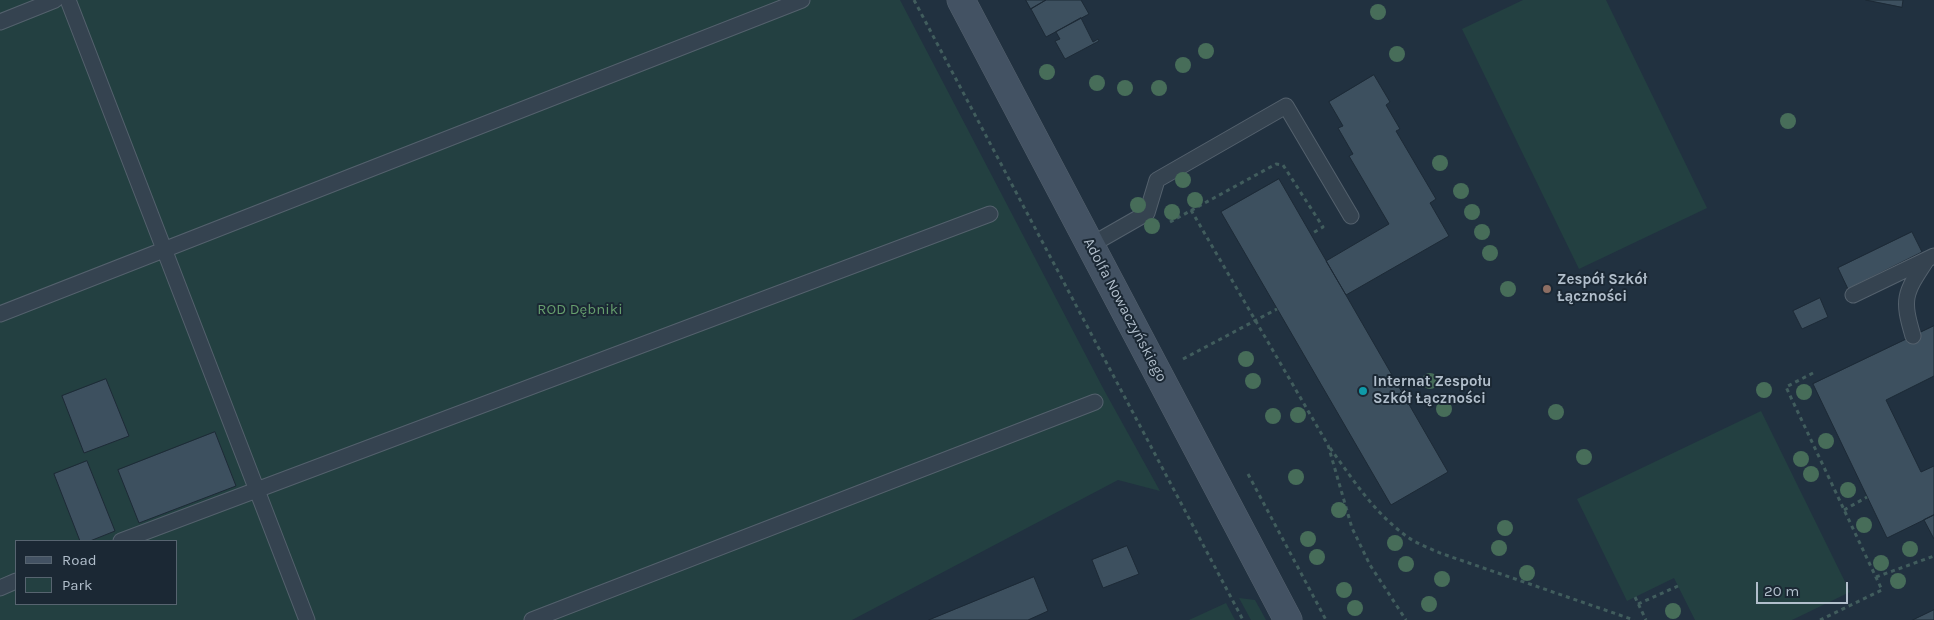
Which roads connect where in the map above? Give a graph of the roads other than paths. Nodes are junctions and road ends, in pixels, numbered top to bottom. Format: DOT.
graph roads {
  1 [pos="54,0"];
  2 [pos="68,0"];
  3 [pos="802,0"];
  4 [pos="961,0"];
  5 [pos="0,22"];
  6 [pos="990,214"];
  7 [pos="1351,216"];
  8 [pos="1091,245"];
  9 [pos="164,249"];
  10 [pos="1930,258"];
  11 [pos="1853,295"];
  12 [pos="0,314"];
  13 [pos="1913,336"];
  14 [pos="1095,402"];
  15 [pos="257,489"];
  16 [pos="124,540"];
  17 [pos="15,581"];
  18 [pos="0,588"];
  19 [pos="307,620"];
  20 [pos="532,620"];
  21 [pos="1288,620"];
  1 -- 5 [label="lane"];
  2 -- 9 [label="lane"];
  3 -- 9 [label="lane"];
  4 -- 8 [label="street, Adolfa Nowaczyńskiego"];
  6 -- 15 [label="lane"];
  7 -- 8 [label="lane"];
  8 -- 21 [label="street, Adolfa Nowaczyńskiego"];
  9 -- 12 [label="lane"];
  9 -- 15 [label="lane"];
  10 -- 11 [label="lane"];
  10 -- 13 [label="lane"];
  14 -- 20 [label="lane"];
  15 -- 16 [label="lane"];
  15 -- 19 [label="lane"];
  17 -- 18 [label="lane"];
}
